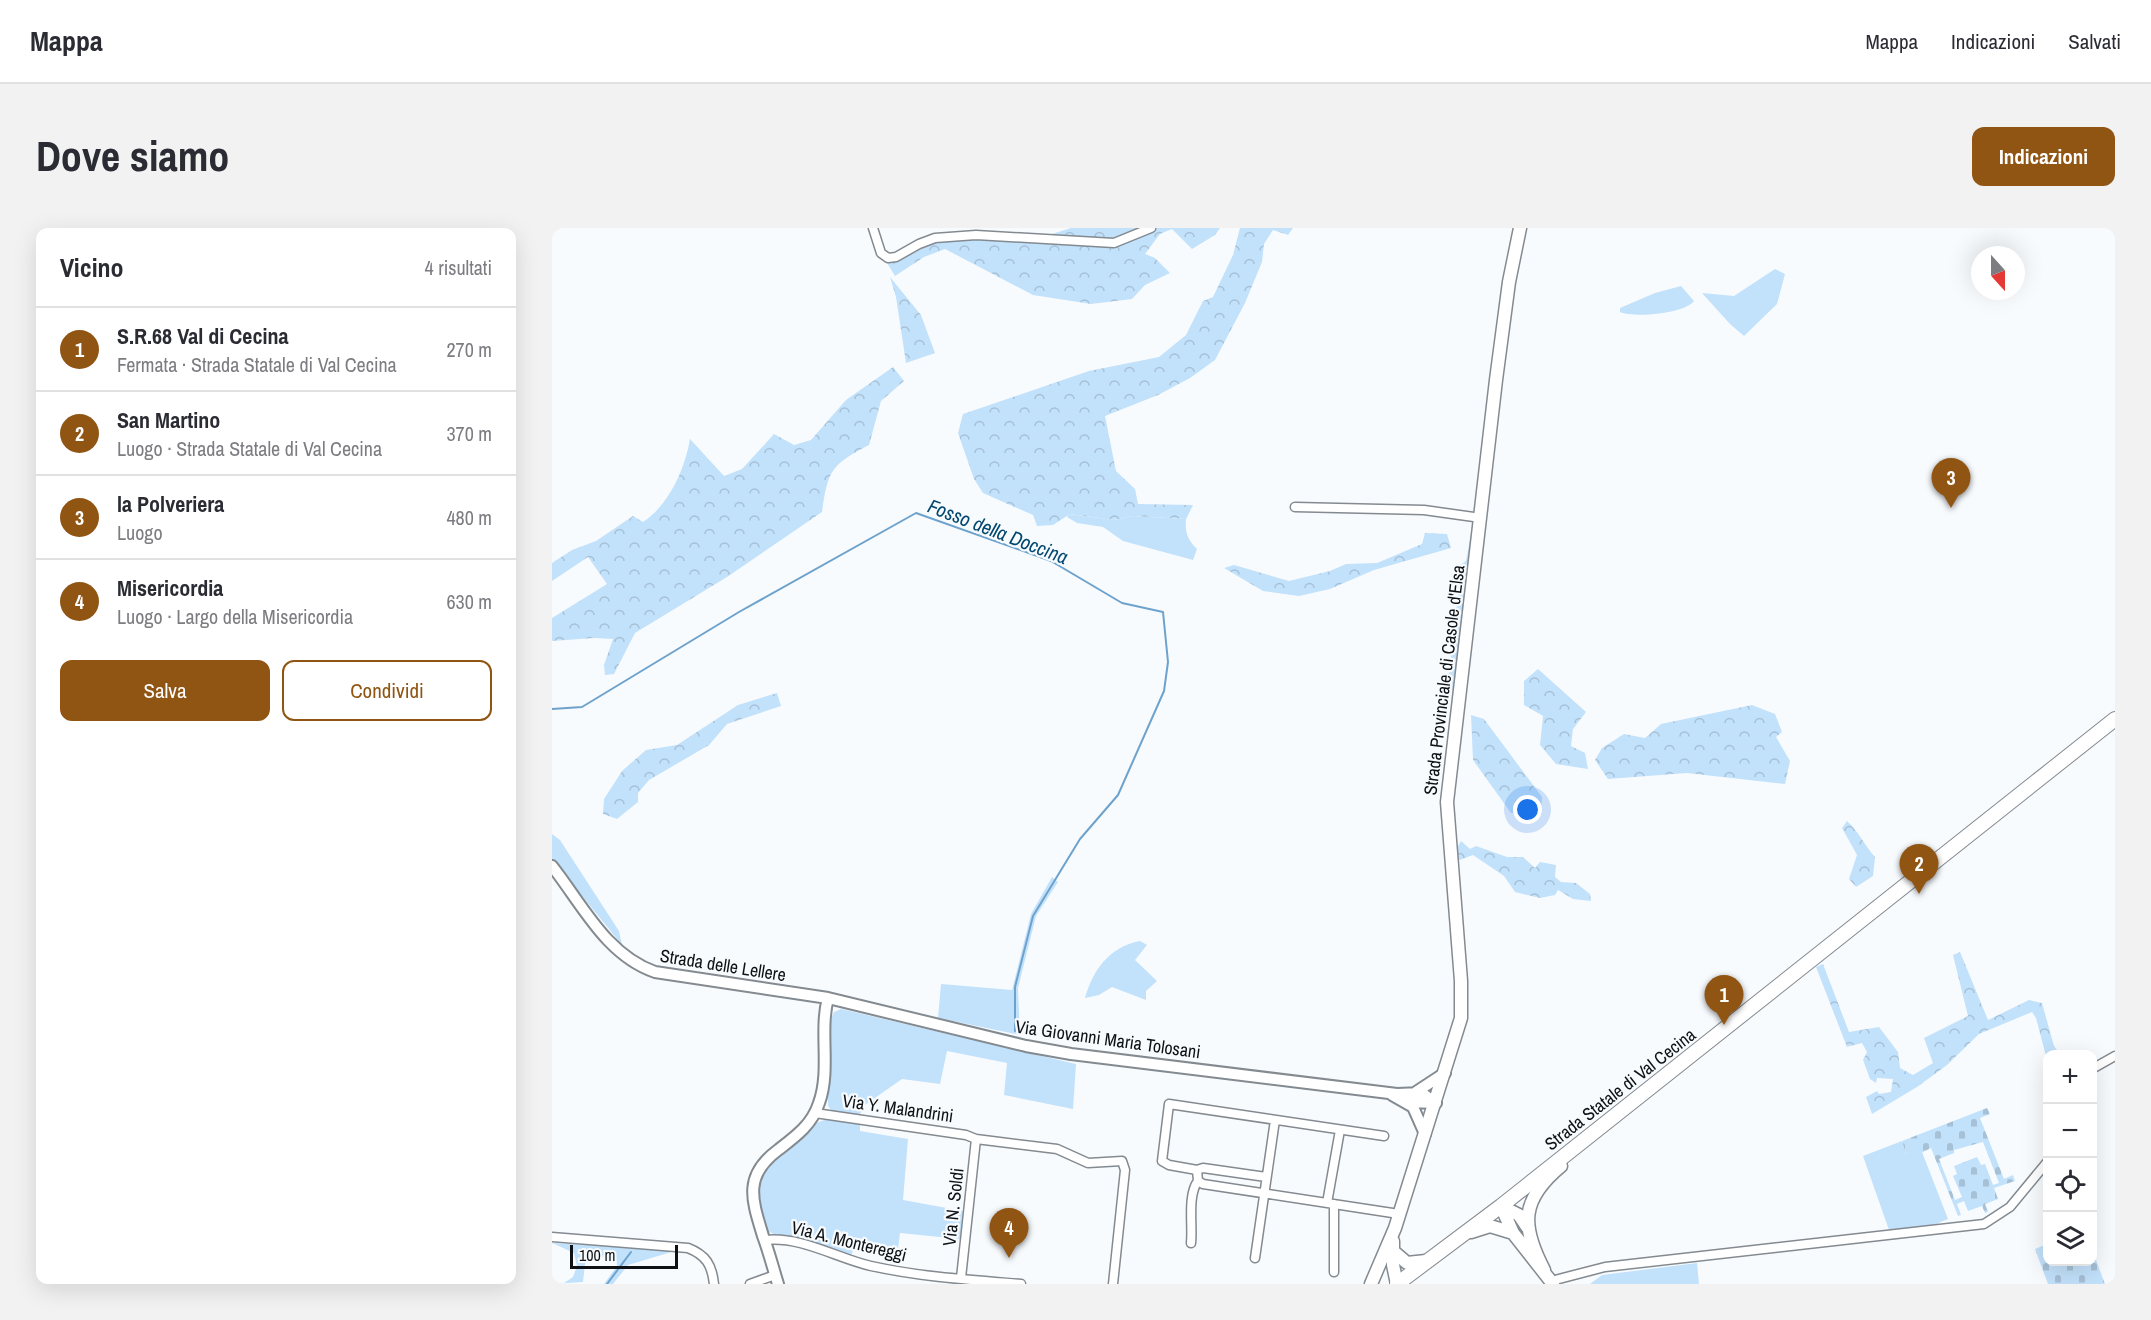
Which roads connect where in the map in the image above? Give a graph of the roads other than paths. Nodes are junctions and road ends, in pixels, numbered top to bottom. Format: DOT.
graph roads {
  1 [pos="873,228"];
  2 [pos="1151,228"];
  3 [pos="1520,228"];
  4 [pos="881,253"];
  5 [pos="885,265"];
  6 [pos="1296,507"];
  7 [pos="1481,518"];
  8 [pos="2115,719"];
  9 [pos="552,866"];
  10 [pos="828,998"];
  11 [pos="2115,1056"];
  12 [pos="2097,1066"];
  13 [pos="1445,1073"];
  14 [pos="1386,1092"];
  15 [pos="1415,1092"];
  16 [pos="1408,1102"];
  17 [pos="1436,1103"];
  18 [pos="815,1113"];
  19 [pos="1612,1118"];
  20 [pos="1275,1120"];
  21 [pos="1340,1130"];
  22 [pos="1425,1134"];
  23 [pos="1384,1136"];
  24 [pos="976,1139"];
  25 [pos="2043,1167"];
  26 [pos="1197,1170"];
  27 [pos="1266,1177"];
  28 [pos="1198,1181"];
  29 [pos="1264,1193"];
  30 [pos="1330,1204"];
  31 [pos="1501,1206"];
  32 [pos="1399,1215"];
  33 [pos="1395,1228"];
  34 [pos="1527,1228"];
  35 [pos="1513,1233"];
  36 [pos="552,1237"];
  37 [pos="765,1240"];
  38 [pos="1457,1240"];
  39 [pos="1191,1243"];
  40 [pos="1393,1251"];
  41 [pos="1255,1258"];
  42 [pos="1433,1259"];
  43 [pos="1380,1265"];
  44 [pos="1334,1272"];
  45 [pos="1549,1278"];
  46 [pos="777,1279"];
  47 [pos="961,1281"];
  48 [pos="714,1284"];
  49 [pos="750,1284"];
  50 [pos="1021,1284"];
  51 [pos="1113,1284"];
  52 [pos="1371,1284"];
  53 [pos="1397,1284"];
  1 -- 4 [label="street"];
  2 -- 4 [label="street"];
  3 -- 7 [label="main road, Strada Provinciale di Casole d'Elsa"];
  4 -- 5 [label="street"];
  6 -- 7 [label="street"];
  7 -- 13 [label="main road, Strada Provinciale di Casole d'Elsa"];
  8 -- 19 [label="main road, Strada Statale di Val Cecina"];
  9 -- 10 [label="street, Strada delle Lellere"];
  10 -- 14 [label="street, Via Giovanni Maria Tolosani"];
  10 -- 18 [label="street"];
  11 -- 12 [label="street"];
  13 -- 15 [label="street"];
  13 -- 17 [label="main road, Strada Provinciale di Casole d'Elsa"];
  14 -- 15 [label="street, Via Giovanni Maria Tolosani"];
  14 -- 16 [label="street, Via Giovanni Maria Tolosani"];
  15 -- 17 [label="street, Via Giovanni Maria Tolosani"];
  16 -- 17 [label="street, Via Giovanni Maria Tolosani"];
  16 -- 22 [label="street"];
  17 -- 22 [label="main road, Strada Provinciale di Casole d'Elsa"];
  18 -- 24 [label="street, Via Y. Malandrini"];
  18 -- 37 [label="street"];
  19 -- 31 [label="main road, Strada Statale di Val Cecina"];
  19 -- 34 [label="main road"];
  20 -- 21 [label="street"];
  20 -- 26 [label="street"];
  20 -- 27 [label="street"];
  21 -- 23 [label="street"];
  21 -- 30 [label="street"];
  22 -- 32 [label="main road, Strada Provinciale di Casole d'Elsa"];
  24 -- 47 [label="street, Via N. Soldi"];
  24 -- 51 [label="street, Via Y. Malandrini"];
  25 -- 45 [label="street"];
  26 -- 27 [label="street"];
  26 -- 28 [label="street"];
  27 -- 29 [label="street"];
  28 -- 29 [label="street"];
  28 -- 39 [label="street"];
  29 -- 30 [label="street"];
  29 -- 41 [label="street"];
  30 -- 32 [label="street"];
  30 -- 44 [label="street"];
  31 -- 34 [label="main road"];
  31 -- 35 [label="main road"];
  31 -- 38 [label="main road, Strada Statale di Val Cecina"];
  32 -- 33 [label="main road, Strada Provinciale di Casole d'Elsa"];
  33 -- 40 [label="main road"];
  33 -- 43 [label="main road"];
  34 -- 45 [label="main road"];
  35 -- 38 [label="main road"];
  35 -- 45 [label="main road"];
  36 -- 48 [label="street"];
  37 -- 46 [label="street"];
  37 -- 47 [label="street, Via A. Montereggi"];
  38 -- 42 [label="main road, Strada Statale di Val Cecina"];
  40 -- 42 [label="main road"];
  40 -- 53 [label="main road"];
  42 -- 53 [label="main road, Strada Statale di Val Cecina"];
  43 -- 52 [label="main road"];
  43 -- 53 [label="main road"];
  46 -- 49 [label="street"];
  47 -- 50 [label="street, Via A. Montereggi"];
}
